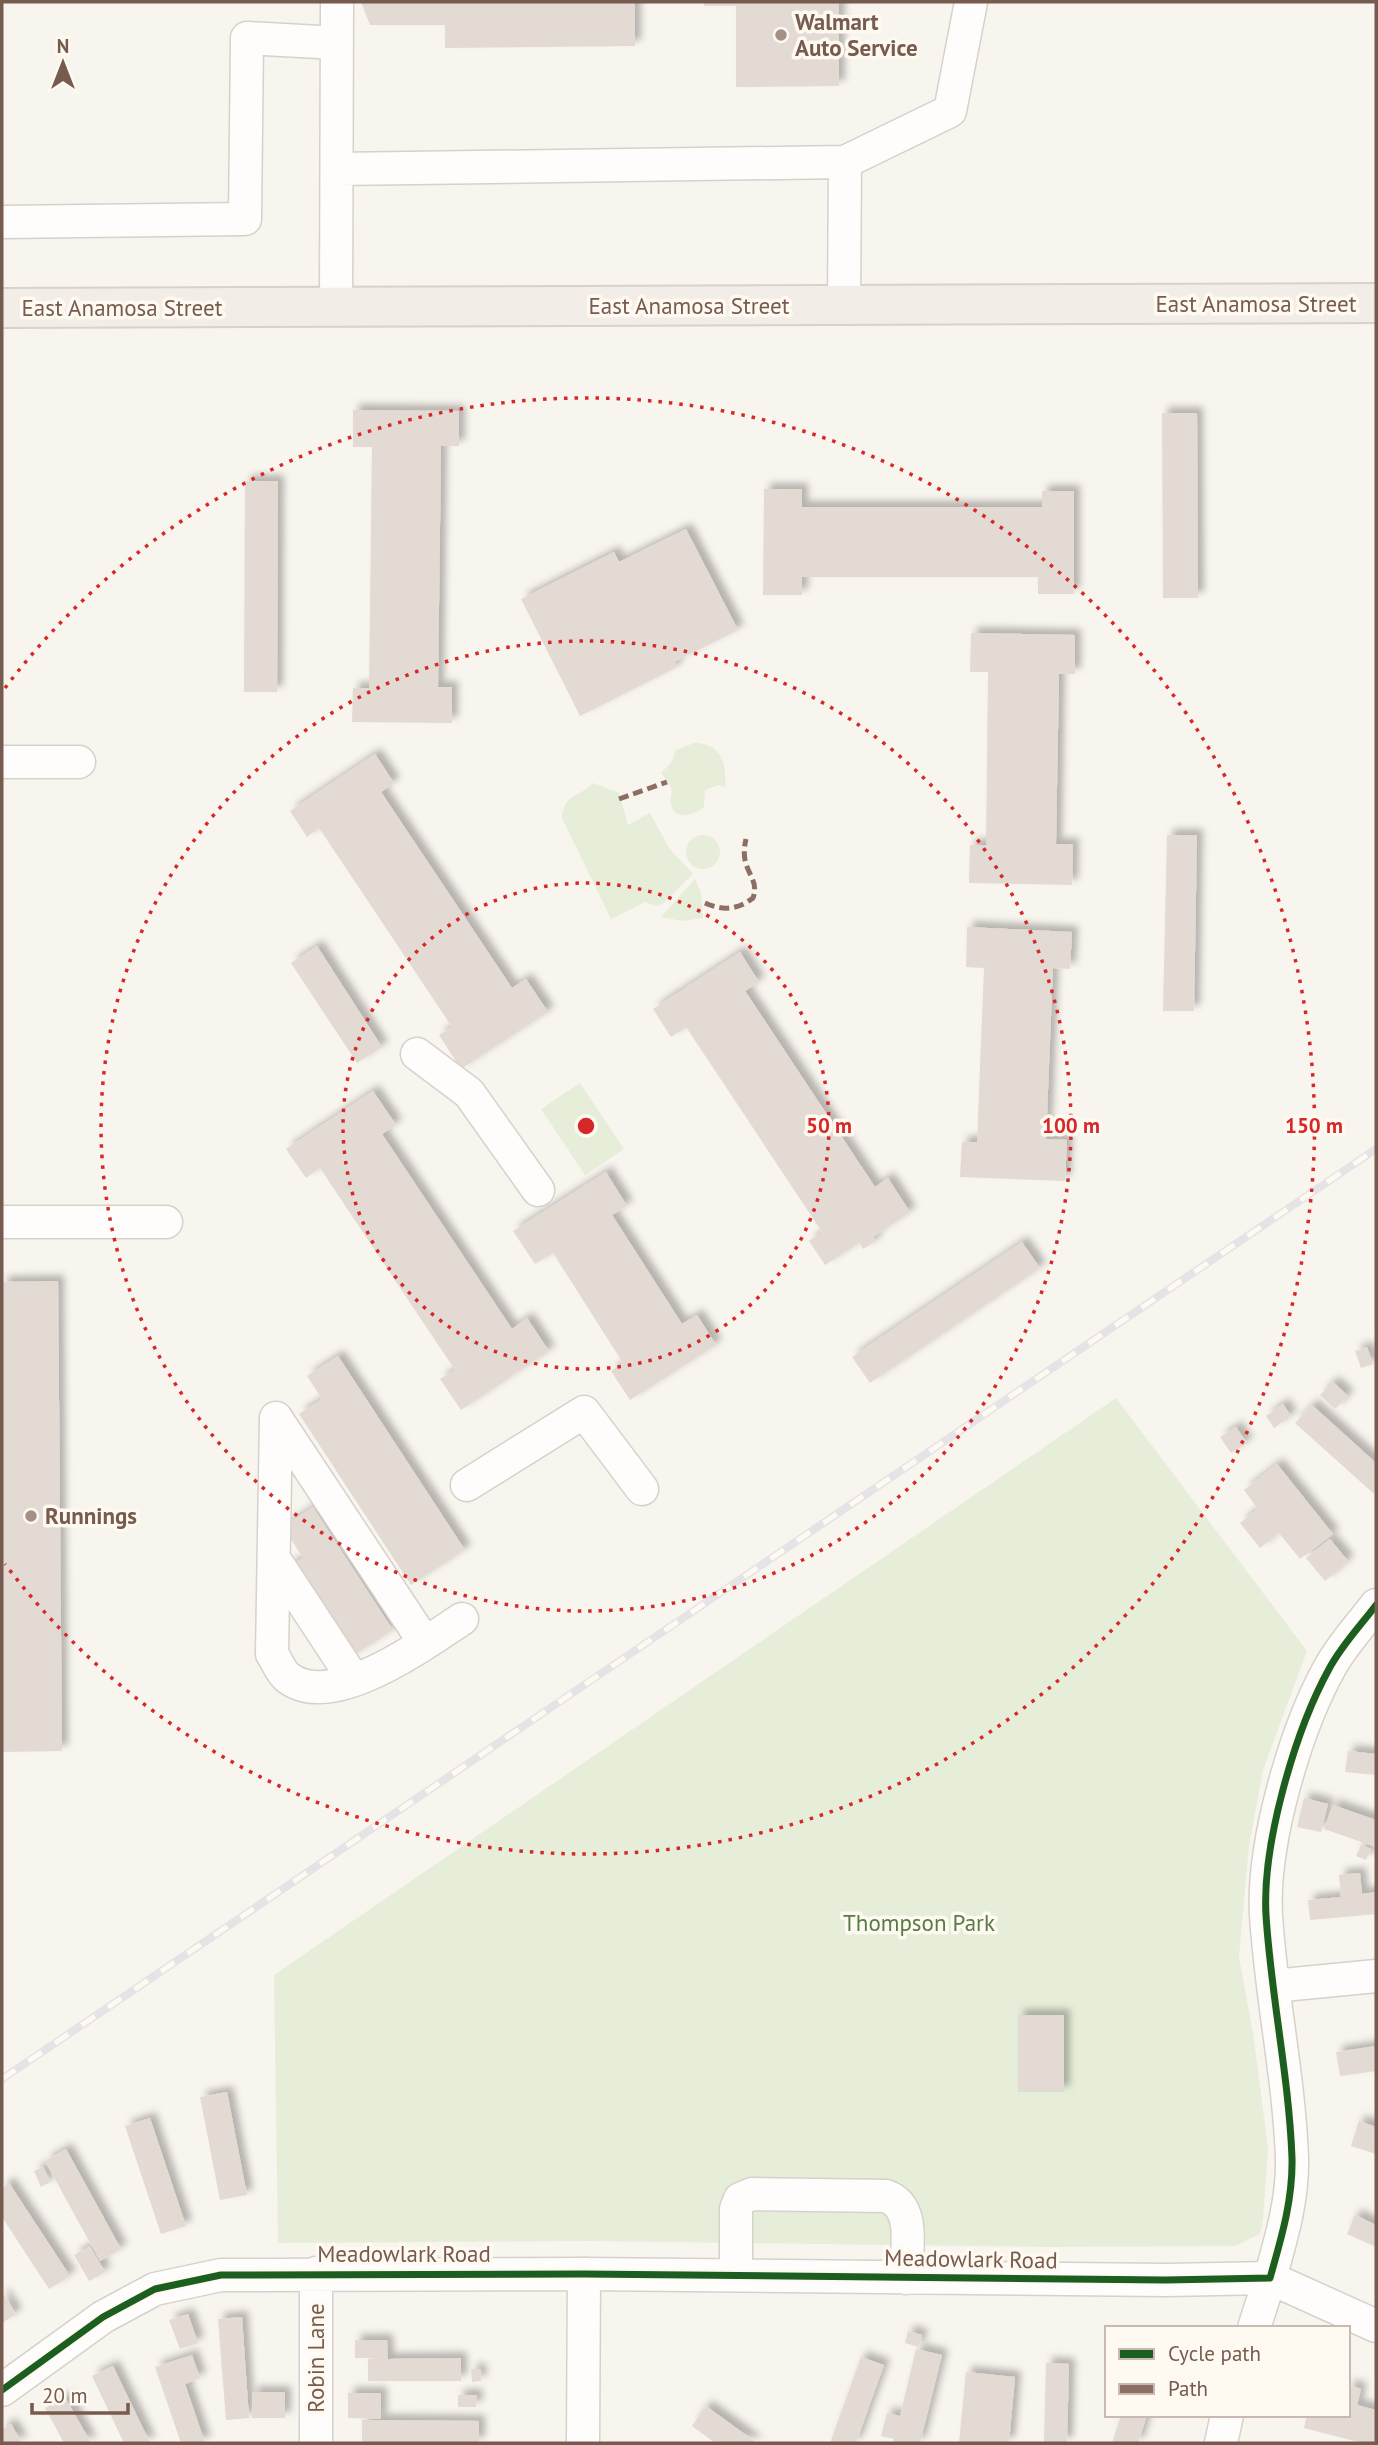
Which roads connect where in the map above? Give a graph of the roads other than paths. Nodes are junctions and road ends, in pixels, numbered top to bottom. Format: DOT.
graph roads {
  1 [pos="337,2"];
  2 [pos="971,2"];
  3 [pos="337,43"];
  4 [pos="845,162"];
  5 [pos="338,169"];
  6 [pos="2,222"];
  7 [pos="1376,303"];
  8 [pos="844,306"];
  9 [pos="2,308"];
  10 [pos="336,308"];
  11 [pos="2,762"];
  12 [pos="79,762"];
  13 [pos="417,1054"];
  14 [pos="538,1190"];
  15 [pos="2,1222"];
  16 [pos="166,1222"];
  17 [pos="467,1485"];
  18 [pos="642,1489"];
  19 [pos="275,1560"];
  20 [pos="1376,1605"];
  21 [pos="462,1619"];
  22 [pos="425,1643"];
  23 [pos="354,1680"];
  24 [pos="1376,1976"];
  25 [pos="1273,1986"];
  26 [pos="316,2273"];
  27 [pos="584,2274"];
  28 [pos="736,2275"];
  29 [pos="906,2278"];
  30 [pos="1270,2278"];
  31 [pos="1255,2326"];
  32 [pos="1376,2326"];
  33 [pos="2,2390"];
  34 [pos="1227,2417"];
  35 [pos="316,2443"];
  36 [pos="583,2443"];
  37 [pos="1221,2443"];
  1 -- 3 [label="street"];
  2 -- 4 [label="street"];
  3 -- 5 [label="street"];
  3 -- 6 [label="street"];
  4 -- 5 [label="street"];
  4 -- 8 [label="street"];
  5 -- 10 [label="street"];
  7 -- 8 [label="main road, East Anamosa Street"];
  8 -- 10 [label="main road, East Anamosa Street"];
  9 -- 10 [label="main road, East Anamosa Street"];
  11 -- 12 [label="street"];
  13 -- 14 [label="street"];
  15 -- 16 [label="street"];
  17 -- 18 [label="street"];
  19 -- 22 [label="street"];
  19 -- 23 [label="street"];
  19 -- 23 [label="street"];
  20 -- 25 [label="street"];
  21 -- 22 [label="street"];
  22 -- 23 [label="street"];
  24 -- 25 [label="street"];
  25 -- 30 [label="street"];
  26 -- 27 [label="street, Meadowlark Road"];
  26 -- 33 [label="street, Meadowlark Road"];
  26 -- 35 [label="street, Robin Lane"];
  27 -- 28 [label="street, Meadowlark Road"];
  27 -- 36 [label="street"];
  28 -- 29 [label="street, Meadowlark Road"];
  28 -- 29 [label="street"];
  29 -- 30 [label="street, Meadowlark Road"];
  30 -- 31 [label="street"];
  30 -- 32 [label="street, Meadowlark Road"];
  34 -- 37 [label="street"];
}
